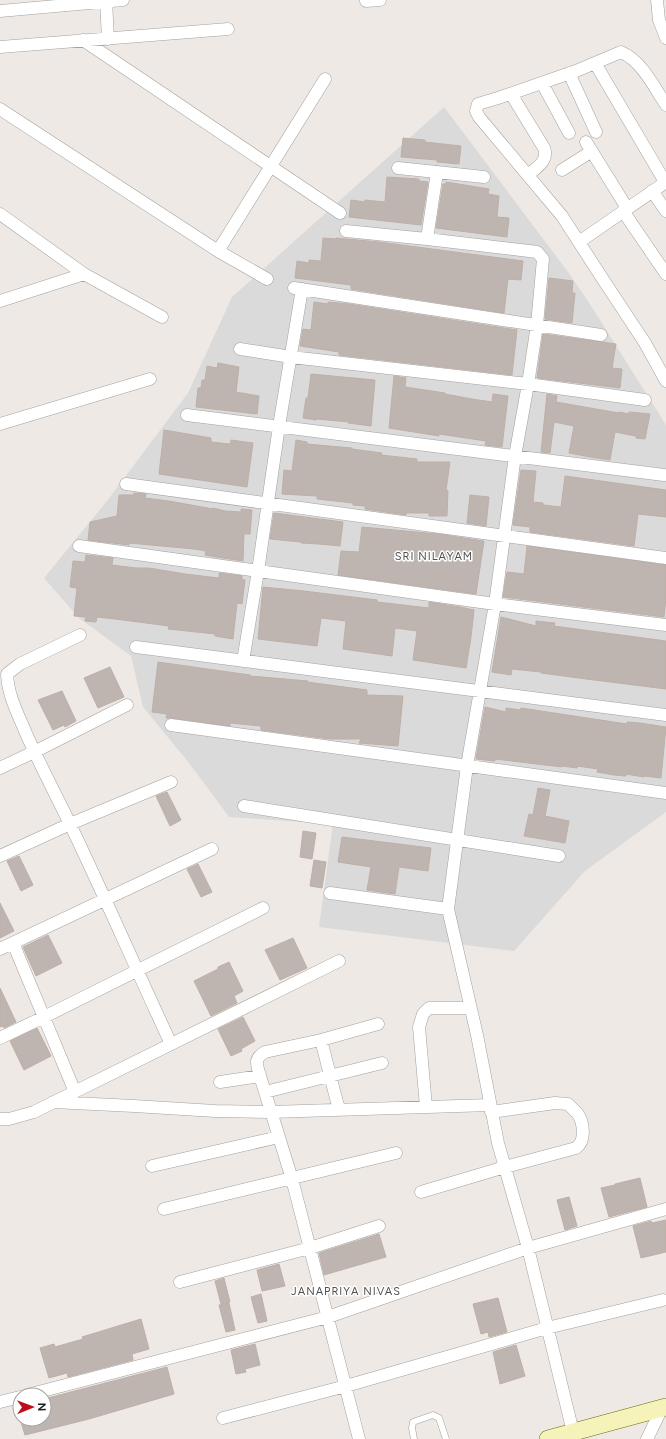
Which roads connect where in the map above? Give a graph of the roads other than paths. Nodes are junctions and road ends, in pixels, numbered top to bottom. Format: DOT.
graph roads {
  1 [pos="124,0"];
  2 [pos="380,0"];
  3 [pos="657,0"];
  4 [pos="106,1"];
  5 [pos="366,1"];
  6 [pos="0,11"];
  7 [pos="228,29"];
  8 [pos="666,38"];
  9 [pos="108,39"];
  10 [pos="83,40"];
  11 [pos="0,48"];
  12 [pos="595,63"];
  13 [pos="569,73"];
  14 [pos="325,79"];
  15 [pos="542,83"];
  16 [pos="511,94"];
  17 [pos="666,105"];
  18 [pos="0,109"];
  19 [pos="596,132"];
  20 [pos="569,134"];
  21 [pos="270,166"];
  22 [pos="398,168"];
  23 [pos="562,170"];
  24 [pos="437,172"];
  25 [pos="528,175"];
  26 [pos="484,178"];
  27 [pos="666,182"];
  28 [pos="652,191"];
  29 [pos="625,210"];
  30 [pos="666,211"];
  31 [pos="340,213"];
  32 [pos="0,214"];
  33 [pos="346,231"];
  34 [pos="427,239"];
  35 [pos="578,242"];
  36 [pos="218,251"];
  37 [pos="84,274"];
  38 [pos="666,274"];
  39 [pos="267,279"];
  40 [pos="0,301"];
  41 [pos="162,317"];
  42 [pos="536,325"];
  43 [pos="601,335"];
  44 [pos="240,349"];
  45 [pos="291,357"];
  46 [pos="150,379"];
  47 [pos="666,380"];
  48 [pos="528,384"];
  49 [pos="645,400"];
  50 [pos="188,414"];
  51 [pos="0,424"];
  52 [pos="279,426"];
  53 [pos="515,456"];
  54 [pos="664,475"];
  55 [pos="126,484"];
  56 [pos="268,504"];
  57 [pos="504,536"];
  58 [pos="79,546"];
  59 [pos="666,558"];
  60 [pos="258,571"];
  61 [pos="495,604"];
  62 [pos="666,625"];
  63 [pos="80,635"];
  64 [pos="136,647"];
  65 [pos="243,661"];
  66 [pos="480,691"];
  67 [pos="127,705"];
  68 [pos="666,715"];
  69 [pos="171,725"];
  70 [pos="34,752"];
  71 [pos="467,766"];
  72 [pos="0,768"];
  73 [pos="171,782"];
  74 [pos="666,793"];
  75 [pos="244,806"];
  76 [pos="70,824"];
  77 [pos="457,840"];
  78 [pos="212,849"];
  79 [pos="0,856"];
  80 [pos="559,856"];
  81 [pos="330,892"];
  82 [pos="106,899"];
  83 [pos="263,908"];
  84 [pos="448,909"];
  85 [pos="13,943"];
  86 [pos="0,949"];
  87 [pos="339,961"];
  88 [pos="137,971"];
  89 [pos="470,1008"];
  90 [pos="44,1017"];
  91 [pos="378,1024"];
  92 [pos="0,1038"];
  93 [pos="321,1040"];
  94 [pos="171,1044"];
  95 [pos="382,1064"];
  96 [pos="260,1076"];
  97 [pos="330,1076"];
  98 [pos="220,1082"];
  99 [pos="75,1092"];
  100 [pos="265,1092"];
  101 [pos="53,1102"];
  102 [pos="426,1107"];
  103 [pos="490,1108"];
  104 [pos="339,1110"];
  105 [pos="271,1112"];
  106 [pos="0,1119"];
  107 [pos="279,1137"];
  108 [pos="396,1153"];
  109 [pos="152,1166"];
  110 [pos="505,1167"];
  111 [pos="292,1179"];
  112 [pos="421,1192"];
  113 [pos="164,1209"];
  114 [pos="666,1209"];
  115 [pos="379,1226"];
  116 [pos="310,1248"];
  117 [pos="528,1248"];
  118 [pos="180,1282"];
  119 [pos="663,1300"];
  120 [pos="328,1317"];
  121 [pos="548,1328"];
  122 [pos="346,1386"];
  123 [pos="52,1389"];
  124 [pos="12,1399"];
  125 [pos="0,1402"];
  126 [pos="664,1408"];
  127 [pos="223,1418"];
  128 [pos="561,1437"];
  129 [pos="359,1439"];
  130 [pos="414,1439"];
  131 [pos="446,1439"];
  132 [pos="648,1439"];
  1 -- 4 [label="street"];
  2 -- 5 [label="street"];
  3 -- 8 [label="street"];
  4 -- 6 [label="street"];
  4 -- 9 [label="street"];
  7 -- 9 [label="street"];
  9 -- 10 [label="street"];
  10 -- 11 [label="street"];
  10 -- 21 [label="street"];
  12 -- 13 [label="street"];
  12 -- 17 [label="street"];
  12 -- 27 [label="street"];
  13 -- 15 [label="street"];
  13 -- 19 [label="street"];
  14 -- 21 [label="street"];
  15 -- 16 [label="street"];
  15 -- 20 [label="street"];
  16 -- 25 [label="street"];
  16 -- 25 [label="street"];
  18 -- 36 [label="street"];
  21 -- 31 [label="street"];
  21 -- 36 [label="street"];
  22 -- 24 [label="street"];
  23 -- 29 [label="street"];
  24 -- 26 [label="street"];
  24 -- 34 [label="street"];
  25 -- 35 [label="street"];
  27 -- 28 [label="street"];
  28 -- 29 [label="street"];
  28 -- 30 [label="street"];
  29 -- 35 [label="street"];
  29 -- 38 [label="street"];
  32 -- 37 [label="street"];
  33 -- 34 [label="street"];
  34 -- 42 [label="street"];
  35 -- 47 [label="street"];
  36 -- 39 [label="street"];
  37 -- 40 [label="street"];
  37 -- 41 [label="street"];
  42 -- 43 [label="street"];
  42 -- 45 [label="street"];
  42 -- 48 [label="street"];
  44 -- 45 [label="street"];
  45 -- 48 [label="street"];
  45 -- 52 [label="street"];
  46 -- 51 [label="street"];
  48 -- 49 [label="street"];
  48 -- 53 [label="street"];
  50 -- 52 [label="street"];
  52 -- 53 [label="street"];
  52 -- 56 [label="street"];
  53 -- 54 [label="street"];
  53 -- 57 [label="street"];
  55 -- 56 [label="street"];
  56 -- 57 [label="street"];
  56 -- 60 [label="street"];
  57 -- 59 [label="street"];
  57 -- 61 [label="street"];
  58 -- 60 [label="street"];
  60 -- 61 [label="street"];
  60 -- 65 [label="street"];
  61 -- 62 [label="street"];
  61 -- 66 [label="street"];
  63 -- 70 [label="street"];
  64 -- 65 [label="street"];
  65 -- 66 [label="street"];
  66 -- 68 [label="street"];
  66 -- 71 [label="street"];
  67 -- 70 [label="street"];
  69 -- 71 [label="street"];
  70 -- 72 [label="street"];
  70 -- 76 [label="street"];
  71 -- 74 [label="street"];
  71 -- 77 [label="street"];
  73 -- 76 [label="street"];
  75 -- 77 [label="street"];
  76 -- 79 [label="street"];
  76 -- 82 [label="street"];
  77 -- 80 [label="street"];
  77 -- 84 [label="street"];
  78 -- 82 [label="street"];
  81 -- 84 [label="street"];
  82 -- 85 [label="street"];
  82 -- 88 [label="street"];
  83 -- 88 [label="street"];
  84 -- 89 [label="street"];
  85 -- 86 [label="street"];
  85 -- 90 [label="street"];
  87 -- 94 [label="street"];
  88 -- 90 [label="street"];
  88 -- 94 [label="street"];
  89 -- 102 [label="street"];
  89 -- 103 [label="street"];
  90 -- 92 [label="street"];
  90 -- 99 [label="street"];
  91 -- 93 [label="street"];
  93 -- 96 [label="street"];
  93 -- 97 [label="street"];
  94 -- 99 [label="street"];
  95 -- 97 [label="street"];
  96 -- 98 [label="street"];
  96 -- 100 [label="street"];
  97 -- 100 [label="street"];
  97 -- 104 [label="street"];
  99 -- 101 [label="street"];
  100 -- 105 [label="street"];
  101 -- 105 [label="street"];
  101 -- 106 [label="street"];
  102 -- 103 [label="street"];
  102 -- 104 [label="street"];
  103 -- 110 [label="street"];
  103 -- 110 [label="street"];
  104 -- 105 [label="street"];
  105 -- 107 [label="street"];
  107 -- 109 [label="street"];
  107 -- 111 [label="street"];
  108 -- 111 [label="street"];
  110 -- 112 [label="street"];
  110 -- 117 [label="street"];
  111 -- 113 [label="street"];
  111 -- 116 [label="street"];
  114 -- 117 [label="street"];
  115 -- 116 [label="street"];
  116 -- 118 [label="street"];
  116 -- 120 [label="street"];
  117 -- 120 [label="street"];
  117 -- 121 [label="street"];
  119 -- 121 [label="street"];
  120 -- 122 [label="street"];
  120 -- 123 [label="street"];
  121 -- 122 [label="street"];
  121 -- 128 [label="street"];
  122 -- 127 [label="street"];
  122 -- 129 [label="street"];
  124 -- 125 [label="street"];
  126 -- 128 [label="main road"];
  126 -- 132 [label="street"];
  130 -- 131 [label="lane"];
}
